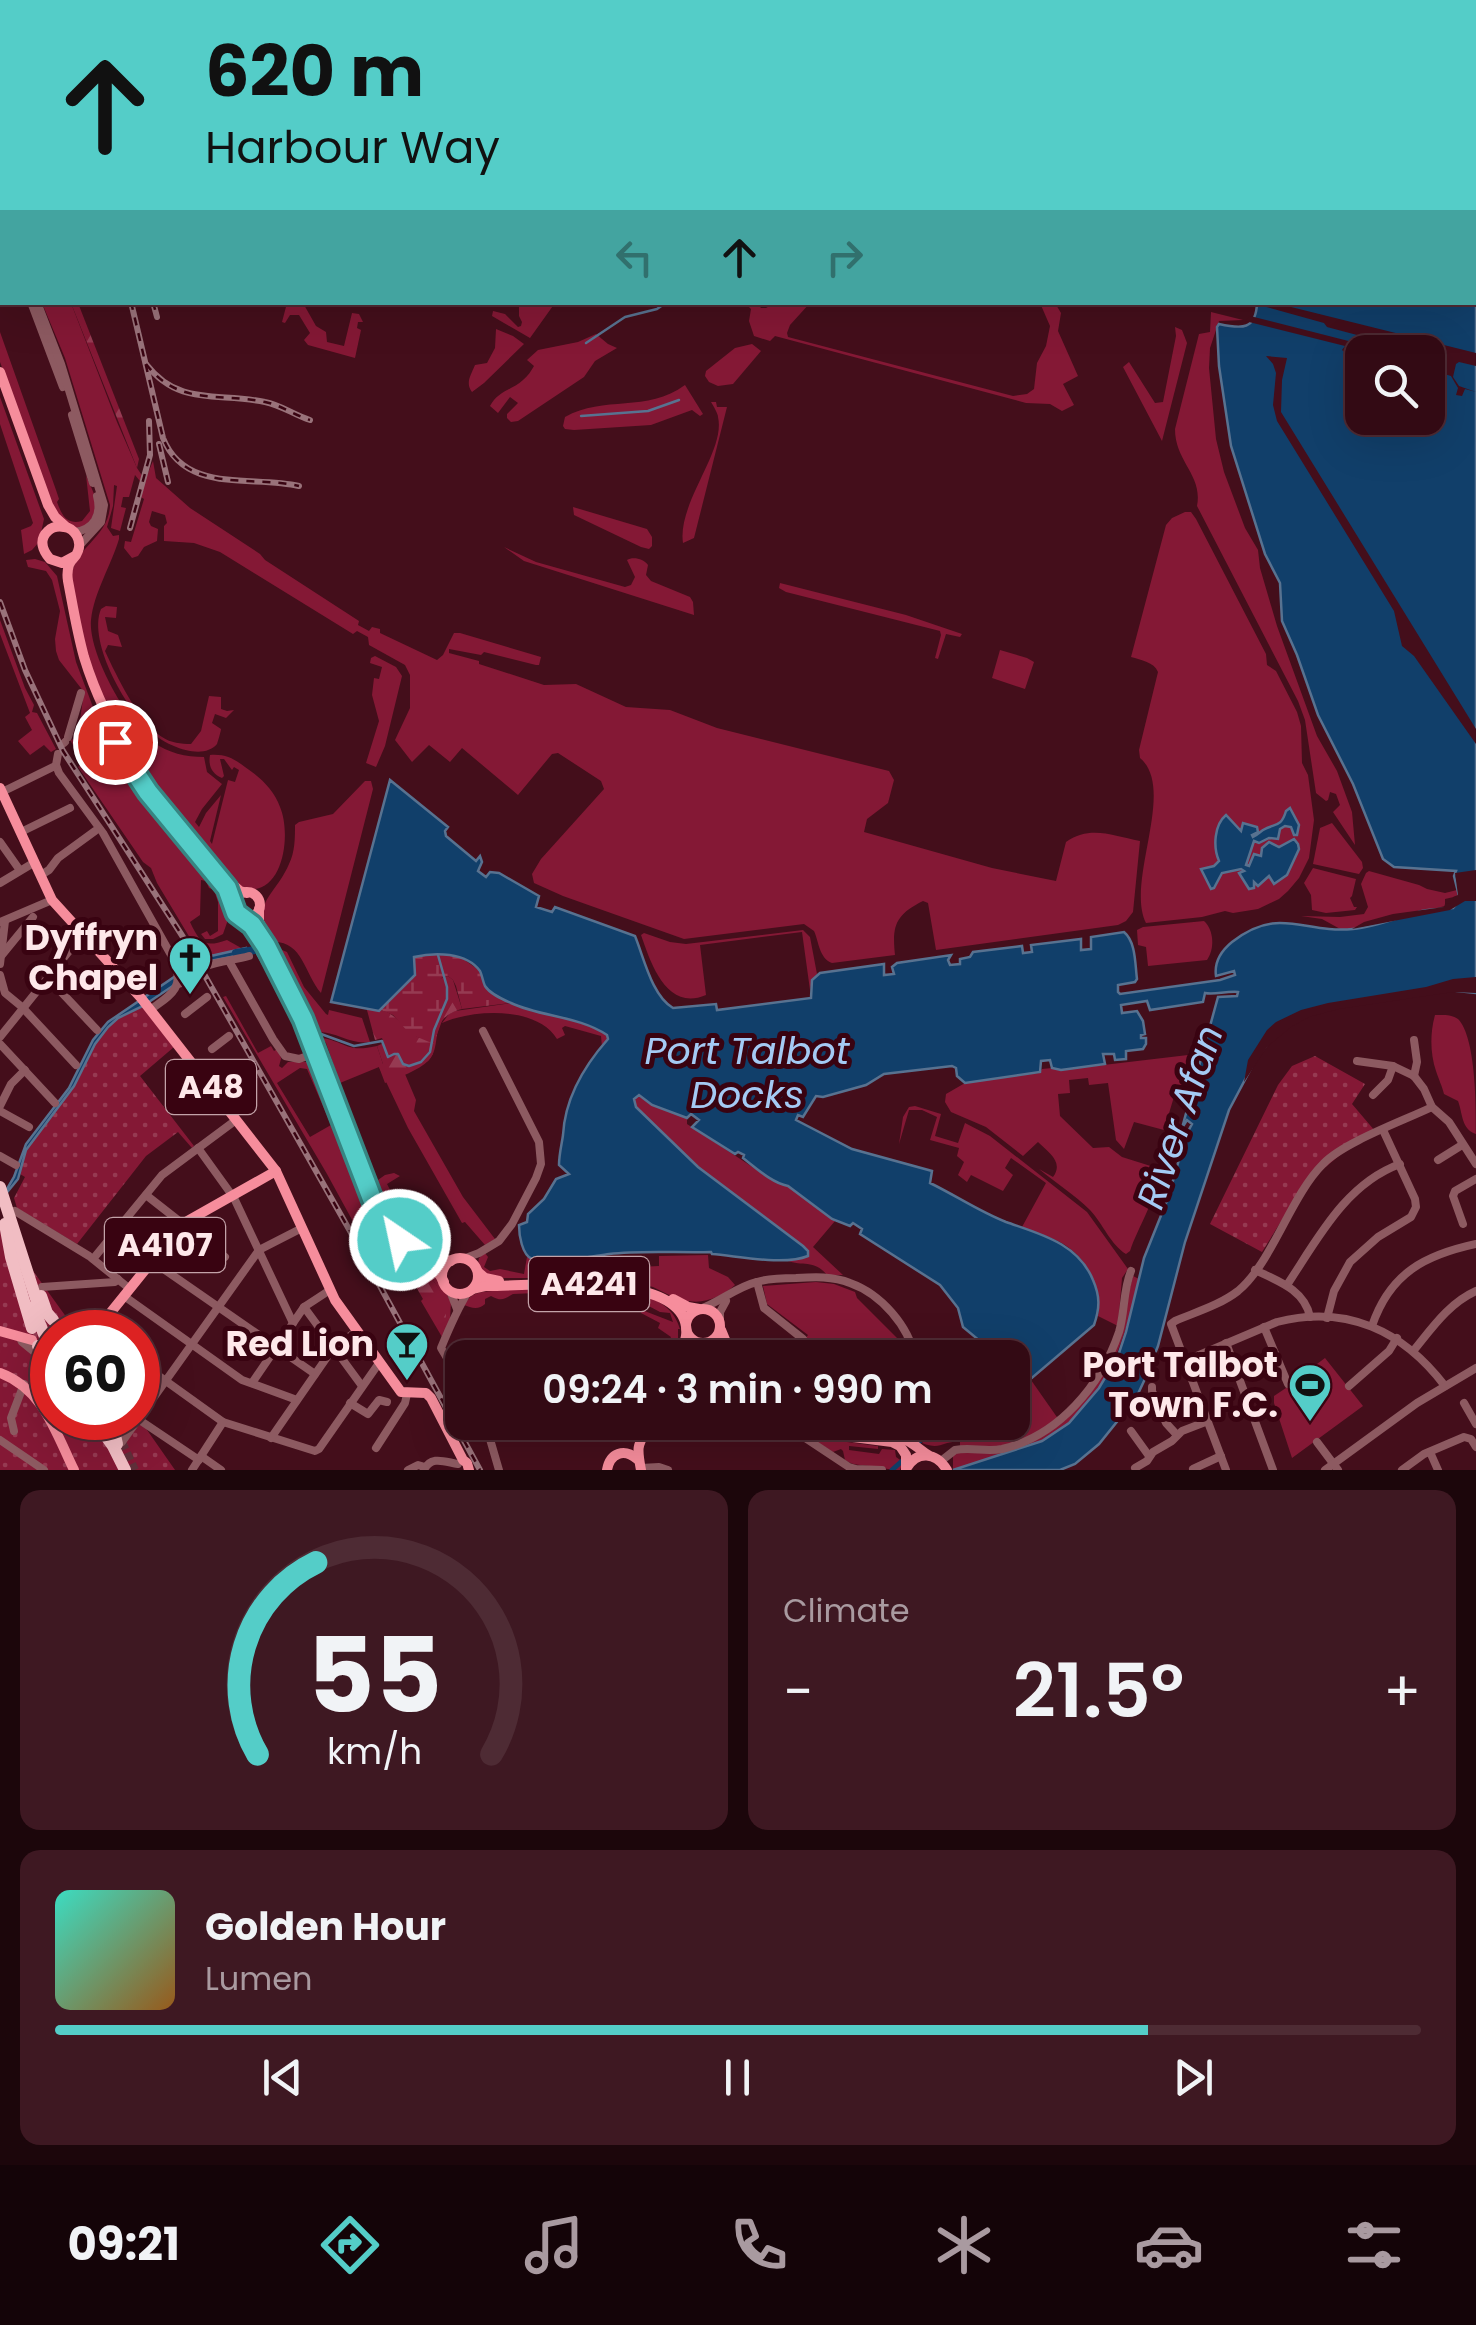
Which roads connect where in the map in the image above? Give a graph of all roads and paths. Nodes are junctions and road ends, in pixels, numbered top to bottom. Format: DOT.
graph roads {
  1 [pos="35,305"];
  2 [pos="35,305"];
  3 [pos="0,372"];
  4 [pos="0,389"];
  5 [pos="70,530"];
  6 [pos="45,535"];
  7 [pos="77,551"];
  8 [pos="50,560"];
  9 [pos="80,693"];
  10 [pos="66,740"];
  11 [pos="58,754"];
  12 [pos="55,767"];
  13 [pos="1,790"];
  14 [pos="70,808"];
  15 [pos="95,831"];
  16 [pos="21,832"];
  17 [pos="0,842"];
  18 [pos="35,862"];
  19 [pos="20,869"];
  20 [pos="41,875"];
  21 [pos="0,883"];
  22 [pos="248,892"];
  23 [pos="52,900"];
  24 [pos="259,910"];
  25 [pos="238,912"];
  26 [pos="30,915"];
  27 [pos="2,922"];
  28 [pos="78,940"];
  29 [pos="249,956"];
  30 [pos="1,959"];
  31 [pos="229,961"];
  32 [pos="0,975"];
  33 [pos="48,977"];
  34 [pos="178,980"];
  35 [pos="207,998"];
  36 [pos="146,1004"];
  37 [pos="23,1009"];
  38 [pos="185,1014"];
  39 [pos="97,1030"];
  40 [pos="482,1031"];
  41 [pos="229,1036"];
  42 [pos="0,1041"];
  43 [pos="1412,1043"];
  44 [pos="212,1050"];
  45 [pos="1370,1052"];
  46 [pos="316,1053"];
  47 [pos="1357,1061"];
  48 [pos="1369,1063"];
  49 [pos="76,1065"];
  50 [pos="1393,1066"];
  51 [pos="25,1070"];
  52 [pos="253,1076"];
  53 [pos="1414,1076"];
  54 [pos="1378,1094"];
  55 [pos="223,1102"];
  56 [pos="55,1103"];
  57 [pos="1432,1107"];
  58 [pos="0,1109"];
  59 [pos="232,1123"];
  60 [pos="29,1127"];
  61 [pos="1383,1130"];
  62 [pos="1462,1145"];
  63 [pos="198,1148"];
  64 [pos="0,1156"];
  65 [pos="1438,1156"];
  66 [pos="1400,1164"];
  67 [pos="1476,1164"];
  68 [pos="16,1165"];
  69 [pos="276,1170"];
  70 [pos="1476,1178"];
  71 [pos="0,1187"];
  72 [pos="146,1195"];
  73 [pos="232,1195"];
  74 [pos="6,1210"];
  75 [pos="1476,1218"];
  76 [pos="182,1224"];
  77 [pos="302,1228"];
  78 [pos="1476,1244"];
  79 [pos="259,1250"];
  80 [pos="479,1253"];
  81 [pos="224,1257"];
  82 [pos="94,1258"];
  83 [pos="457,1260"];
  84 [pos="152,1261"];
  85 [pos="476,1270"];
  86 [pos="1256,1270"];
  87 [pos="1131,1271"];
  88 [pos="118,1280"];
  89 [pos="757,1282"];
  90 [pos="447,1286"];
  91 [pos="1287,1286"];
  92 [pos="42,1287"];
  93 [pos="741,1288"];
  94 [pos="330,1290"];
  95 [pos="470,1291"];
  96 [pos="1476,1291"];
  97 [pos="127,1292"];
  98 [pos="36,1306"];
  99 [pos="304,1307"];
  100 [pos="218,1308"];
  101 [pos="457,1309"];
  102 [pos="699,1309"];
  103 [pos="36,1310"];
  104 [pos="37,1310"];
  105 [pos="46,1310"];
  106 [pos="114,1310"];
  107 [pos="1310,1317"];
  108 [pos="1327,1318"];
  109 [pos="30,1322"];
  110 [pos="293,1322"];
  111 [pos="720,1325"];
  112 [pos="1372,1326"];
  113 [pos="1264,1327"];
  114 [pos="356,1330"];
  115 [pos="686,1330"];
  116 [pos="0,1331"];
  117 [pos="30,1338"];
  118 [pos="1397,1338"];
  119 [pos="803,1339"];
  120 [pos="445,1340"];
  121 [pos="684,1340"];
  122 [pos="692,1340"];
  123 [pos="713,1340"];
  124 [pos="724,1340"];
  125 [pos="909,1340"];
  126 [pos="1226,1343"];
  127 [pos="192,1344"];
  128 [pos="334,1347"];
  129 [pos="276,1348"];
  130 [pos="1414,1350"];
  131 [pos="1185,1361"];
  132 [pos="379,1363"];
  133 [pos="1476,1368"];
  134 [pos="0,1373"];
  135 [pos="315,1374"];
  136 [pos="160,1377"];
  137 [pos="166,1381"];
  138 [pos="252,1383"];
  139 [pos="24,1384"];
  140 [pos="1288,1384"];
  141 [pos="362,1386"];
  142 [pos="1349,1386"];
  143 [pos="1445,1386"];
  144 [pos="160,1389"];
  145 [pos="1150,1390"];
  146 [pos="408,1394"];
  147 [pos="383,1398"];
  148 [pos="297,1400"];
  149 [pos="1464,1403"];
  150 [pos="350,1404"];
  151 [pos="1208,1421"];
  152 [pos="224,1422"];
  153 [pos="1476,1424"];
  154 [pos="14,1431"];
  155 [pos="1134,1434"];
  156 [pos="160,1435"];
  157 [pos="1177,1435"];
  158 [pos="271,1438"];
  159 [pos="1472,1439"];
  160 [pos="0,1440"];
  161 [pos="116,1440"];
  162 [pos="120,1440"];
  163 [pos="490,1440"];
  164 [pos="635,1440"];
  165 [pos="640,1440"];
  166 [pos="809,1440"];
  167 [pos="875,1440"];
  168 [pos="906,1440"];
  169 [pos="1317,1442"];
  170 [pos="117,1444"];
  171 [pos="376,1448"];
  172 [pos="1430,1452"];
  173 [pos="622,1453"];
  174 [pos="928,1455"];
  175 [pos="1150,1456"];
  176 [pos="1221,1456"];
  177 [pos="200,1458"];
  178 [pos="640,1466"];
  179 [pos="944,1466"];
  180 [pos="464,1467"];
  181 [pos="1139,1467"];
  182 [pos="425,1468"];
  183 [pos="1332,1468"];
  184 [pos="1197,1469"];
  185 [pos="44,1470"];
  186 [pos="74,1470"];
  187 [pos="128,1470"];
  188 [pos="192,1470"];
  189 [pos="221,1470"];
  190 [pos="408,1470"];
  191 [pos="499,1470"];
  192 [pos="606,1470"];
  193 [pos="668,1470"];
  194 [pos="882,1470"];
  195 [pos="906,1470"];
  196 [pos="1226,1470"];
  197 [pos="1273,1470"];
  198 [pos="1402,1470"];
  199 [pos="1438,1470"];
  1 -- 5 [label="street"];
  2 -- 7 [label="street"];
  3 -- 5 [label="main road, A4241"];
  4 -- 6 [label="main road"];
  5 -- 6 [label="main road"];
  5 -- 7 [label="main road, A4241"];
  6 -- 8 [label="main road"];
  7 -- 8 [label="main road"];
  7 -- 22 [label="main road, A4241"];
  8 -- 25 [label="main road"];
  9 -- 10 [label="street"];
  11 -- 12 [label="street"];
  12 -- 13 [label="street"];
  12 -- 34 [label="street"];
  13 -- 16 [label="main road, A48"];
  14 -- 16 [label="street"];
  15 -- 20 [label="street"];
  16 -- 18 [label="main road, A48"];
  17 -- 19 [label="street"];
  18 -- 19 [label="street"];
  18 -- 20 [label="main road, A48"];
  19 -- 21 [label="street"];
  20 -- 23 [label="main road, A48"];
  22 -- 24 [label="main road, A4241"];
  22 -- 25 [label="main road"];
  23 -- 26 [label="street"];
  23 -- 28 [label="main road, A48"];
  24 -- 25 [label="main road"];
  24 -- 83 [label="main road, A4241"];
  25 -- 46 [label="main road"];
  26 -- 27 [label="street"];
  26 -- 30 [label="street"];
  27 -- 30 [label="street"];
  28 -- 33 [label="street"];
  28 -- 36 [label="main road, A48"];
  29 -- 31 [label="street"];
  31 -- 34 [label="street"];
  31 -- 46 [label="street"];
  32 -- 37 [label="street"];
  33 -- 37 [label="street"];
  33 -- 39 [label="street"];
  34 -- 36 [label="street"];
  35 -- 38 [label="street"];
  36 -- 55 [label="main road, A48"];
  37 -- 42 [label="street"];
  37 -- 49 [label="street"];
  40 -- 80 [label="street"];
  41 -- 44 [label="street"];
  42 -- 51 [label="street"];
  43 -- 53 [label="street"];
  45 -- 48 [label="street"];
  46 -- 90 [label="main road"];
  47 -- 48 [label="street"];
  48 -- 50 [label="street"];
  50 -- 53 [label="street"];
  50 -- 54 [label="street"];
  51 -- 56 [label="street"];
  51 -- 58 [label="street"];
  52 -- 55 [label="street"];
  53 -- 57 [label="street"];
  55 -- 69 [label="main road, A48"];
  57 -- 61 [label="street"];
  57 -- 62 [label="street"];
  58 -- 60 [label="street"];
  59 -- 63 [label="street"];
  61 -- 66 [label="street"];
  61 -- 86 [label="street"];
  62 -- 65 [label="street"];
  62 -- 67 [label="street"];
  63 -- 72 [label="street"];
  63 -- 73 [label="street"];
  64 -- 68 [label="street"];
  66 -- 91 [label="street"];
  66 -- 108 [label="street"];
  69 -- 73 [label="main road, A4107"];
  69 -- 77 [label="main road, A48"];
  70 -- 75 [label="street"];
  71 -- 74 [label="highway"];
  72 -- 76 [label="street"];
  72 -- 82 [label="street"];
  73 -- 76 [label="main road, A4107"];
  73 -- 79 [label="street"];
  74 -- 82 [label="street"];
  74 -- 98 [label="highway"];
  74 -- 105 [label="highway"];
  74 -- 109 [label="highway"];
  76 -- 81 [label="street"];
  76 -- 84 [label="main road, A4107"];
  77 -- 79 [label="street"];
  77 -- 94 [label="main road, A48"];
  78 -- 112 [label="street"];
  79 -- 100 [label="street"];
  79 -- 110 [label="street"];
  80 -- 83 [label="street"];
  80 -- 85 [label="street"];
  82 -- 88 [label="street"];
  83 -- 85 [label="main road, A4241"];
  83 -- 90 [label="main road"];
  84 -- 97 [label="main road, A4107"];
  84 -- 100 [label="street"];
  85 -- 95 [label="main road, A4241"];
  85 -- 102 [label="main road, A4241"];
  86 -- 91 [label="street"];
  86 -- 131 [label="street"];
  87 -- 179 [label="street"];
  88 -- 92 [label="street"];
  88 -- 97 [label="street"];
  89 -- 93 [label="street"];
  89 -- 119 [label="street"];
  89 -- 125 [label="street"];
  90 -- 95 [label="main road, A4241"];
  90 -- 101 [label="street"];
  91 -- 107 [label="street"];
  93 -- 102 [label="street"];
  93 -- 111 [label="street"];
  94 -- 99 [label="street"];
  94 -- 114 [label="main road, A48"];
  95 -- 101 [label="street"];
  95 -- 115 [label="main road, A4241"];
  96 -- 130 [label="street"];
  97 -- 106 [label="main road, A4107"];
  97 -- 127 [label="street"];
  98 -- 103 [label="highway, bridge"];
  98 -- 104 [label="highway, bridge"];
  99 -- 110 [label="street"];
  99 -- 128 [label="street"];
  100 -- 127 [label="street"];
  100 -- 129 [label="street"];
  101 -- 120 [label="street"];
  102 -- 111 [label="main road, A4241"];
  102 -- 115 [label="main road, A4241"];
  107 -- 108 [label="street"];
  107 -- 113 [label="street"];
  108 -- 112 [label="street"];
  110 -- 129 [label="street"];
  111 -- 123 [label="main road, A4241"];
  111 -- 124 [label="main road, A4241"];
  112 -- 118 [label="street"];
  113 -- 126 [label="street"];
  113 -- 140 [label="street"];
  114 -- 128 [label="street"];
  114 -- 132 [label="main road, A48"];
  115 -- 121 [label="main road, A4241"];
  115 -- 122 [label="main road, A4241"];
  116 -- 117 [label="main road"];
  118 -- 130 [label="street"];
  118 -- 142 [label="street"];
  126 -- 131 [label="street"];
  126 -- 197 [label="street"];
  127 -- 137 [label="street"];
  127 -- 138 [label="street"];
  128 -- 135 [label="street"];
  128 -- 141 [label="street"];
  129 -- 135 [label="street"];
  129 -- 138 [label="street"];
  130 -- 143 [label="street"];
  131 -- 151 [label="street"];
  132 -- 141 [label="street"];
  132 -- 146 [label="main road, A48"];
  133 -- 143 [label="street"];
  134 -- 139 [label="main road"];
  135 -- 148 [label="street"];
  136 -- 137 [label="street"];
  137 -- 144 [label="street"];
  137 -- 152 [label="street"];
  138 -- 148 [label="street"];
  139 -- 154 [label="street"];
  139 -- 186 [label="main road"];
  141 -- 150 [label="street"];
  143 -- 183 [label="street"];
  145 -- 157 [label="street"];
  146 -- 171 [label="street"];
  146 -- 180 [label="main road"];
  147 -- 150 [label="street"];
  148 -- 158 [label="street"];
  149 -- 153 [label="street"];
  150 -- 158 [label="street"];
  151 -- 157 [label="street"];
  151 -- 176 [label="street"];
  152 -- 158 [label="street"];
  152 -- 177 [label="street"];
  155 -- 175 [label="street"];
  156 -- 177 [label="street"];
  157 -- 175 [label="street"];
  159 -- 172 [label="street"];
  160 -- 185 [label="street"];
  161 -- 170 [label="highway"];
  162 -- 170 [label="street"];
  163 -- 191 [label="street"];
  164 -- 173 [label="main road"];
  165 -- 178 [label="main road"];
  166 -- 194 [label="street"];
  167 -- 195 [label="main road"];
  168 -- 174 [label="main road"];
  169 -- 183 [label="street"];
  170 -- 187 [label="highway"];
  172 -- 198 [label="street"];
  172 -- 199 [label="street"];
  173 -- 178 [label="main road"];
  173 -- 192 [label="main road"];
  174 -- 179 [label="main road"];
  174 -- 195 [label="main road"];
  175 -- 181 [label="street"];
  176 -- 184 [label="street"];
  176 -- 196 [label="street"];
  177 -- 188 [label="street"];
  177 -- 189 [label="street"];
  178 -- 193 [label="street"];
  180 -- 182 [label="street"];
  182 -- 190 [label="street"];
}
